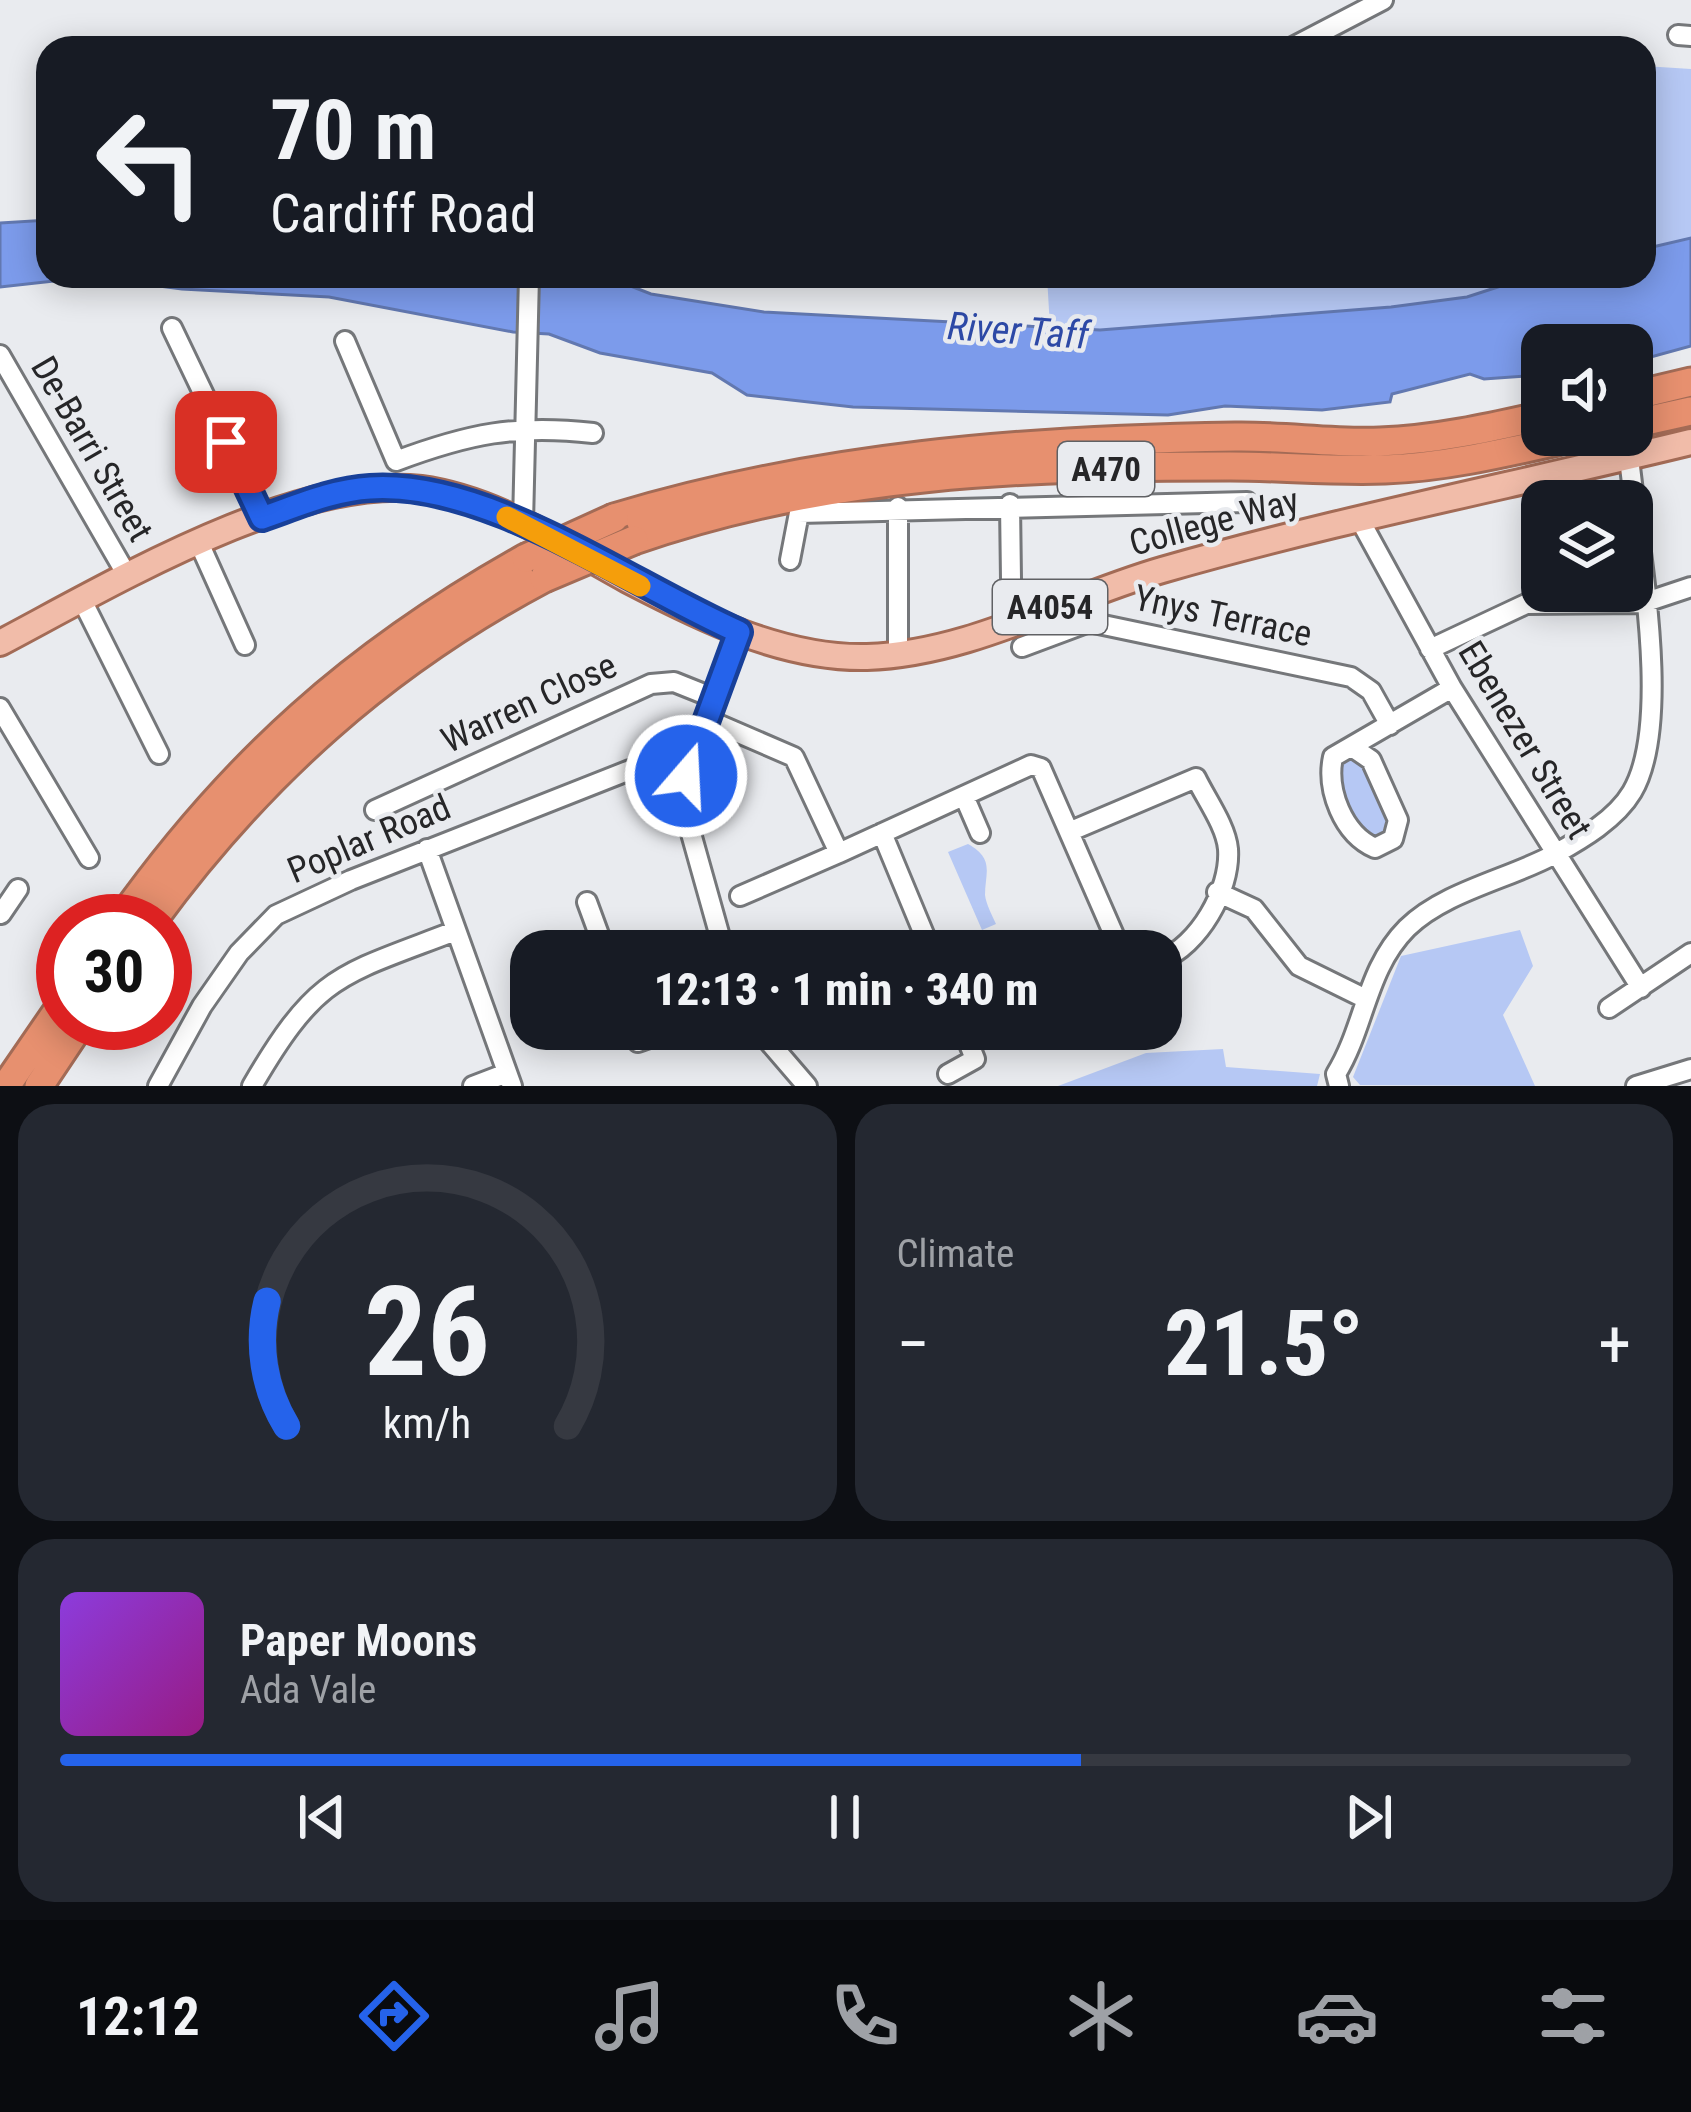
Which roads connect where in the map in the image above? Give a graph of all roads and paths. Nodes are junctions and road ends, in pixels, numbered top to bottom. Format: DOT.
graph roads {
  1 [pos="1383,0"];
  2 [pos="1314,36"];
  3 [pos="529,288"];
  4 [pos="172,328"];
  5 [pos="345,341"];
  6 [pos="0,355"];
  7 [pos="1691,382"];
  8 [pos="1653,391"];
  9 [pos="1691,411"];
  10 [pos="1653,419"];
  11 [pos="1521,421"];
  12 [pos="528,426"];
  13 [pos="593,433"];
  14 [pos="1691,442"];
  15 [pos="1521,446"];
  16 [pos="1629,457"];
  17 [pos="1631,480"];
  18 [pos="1247,502"];
  19 [pos="1010,505"];
  20 [pos="898,506"];
  21 [pos="262,518"];
  22 [pos="1361,522"];
  23 [pos="523,524"];
  24 [pos="200,545"];
  25 [pos="790,560"];
  26 [pos="535,568"];
  27 [pos="128,577"];
  28 [pos="1011,579"];
  29 [pos="1691,587"];
  30 [pos="82,600"];
  31 [pos="1653,600"];
  32 [pos="1521,606"];
  33 [pos="1644,612"];
  34 [pos="739,632"];
  35 [pos="0,643"];
  36 [pos="245,646"];
  37 [pos="1022,647"];
  38 [pos="1430,649"];
  39 [pos="898,655"];
  40 [pos="1452,688"];
  41 [pos="714,698"];
  42 [pos="0,708"];
  43 [pos="706,719"];
  44 [pos="1390,725"];
  45 [pos="1352,747"];
  46 [pos="159,754"];
  47 [pos="686,776"];
  48 [pos="964,796"];
  49 [pos="375,810"];
  50 [pos="1071,831"];
  51 [pos="882,833"];
  52 [pos="980,833"];
  53 [pos="427,849"];
  54 [pos="839,853"];
  55 [pos="1556,854"];
  56 [pos="89,858"];
  57 [pos="18,889"];
  58 [pos="1217,892"];
  59 [pos="141,894"];
  60 [pos="173,894"];
  61 [pos="740,896"];
  62 [pos="587,902"];
  63 [pos="0,914"];
  64 [pos="597,930"];
  65 [pos="718,930"];
  66 [pos="922,930"];
  67 [pos="1112,930"];
  68 [pos="455,931"];
  69 [pos="1182,947"];
  70 [pos="1691,953"];
  71 [pos="1641,988"];
  72 [pos="1366,999"];
  73 [pos="1610,1009"];
  74 [pos="36,1042"];
  75 [pos="63,1050"];
  76 [pos="776,1050"];
  77 [pos="971,1050"];
  78 [pos="1691,1069"];
  79 [pos="948,1074"];
  80 [pos="510,1080"];
  81 [pos="6,1086"];
  82 [pos="39,1086"];
  83 [pos="158,1086"];
  84 [pos="252,1086"];
  85 [pos="473,1086"];
  86 [pos="807,1086"];
  87 [pos="1339,1086"];
  88 [pos="1636,1086"];
  1 -- 2 [label="street"];
  3 -- 12 [label="street"];
  4 -- 21 [label="street"];
  5 -- 12 [label="street"];
  6 -- 27 [label="street, De-Barri Street"];
  7 -- 8 [label="highway"];
  9 -- 10 [label="highway"];
  11 -- 26 [label="highway, A470, bridge"];
  12 -- 13 [label="street"];
  12 -- 23 [label="street"];
  14 -- 16 [label="main road, A4054"];
  15 -- 26 [label="highway, A470, bridge"];
  16 -- 17 [label="street"];
  16 -- 22 [label="main road, A4054"];
  18 -- 19 [label="street"];
  19 -- 20 [label="street"];
  19 -- 28 [label="street"];
  20 -- 25 [label="street"];
  20 -- 39 [label="street"];
  21 -- 23 [label="main road, A4054"];
  21 -- 24 [label="main road, A4054"];
  22 -- 38 [label="street, Ebenezer Street"];
  22 -- 39 [label="main road, College Way / A4054"];
  23 -- 34 [label="main road, A4054"];
  24 -- 27 [label="main road, A4054"];
  24 -- 36 [label="street"];
  26 -- 59 [label="highway, A470"];
  26 -- 60 [label="highway, A470"];
  27 -- 30 [label="main road, A4054"];
  29 -- 31 [label="street"];
  30 -- 35 [label="main road, A4054"];
  30 -- 46 [label="street"];
  32 -- 38 [label="street"];
  33 -- 55 [label="street"];
  34 -- 39 [label="main road, College Way / A4054"];
  34 -- 41 [label="street"];
  37 -- 44 [label="street, Ynys Terrace"];
  38 -- 40 [label="street, Ebenezer Street"];
  40 -- 44 [label="street"];
  40 -- 55 [label="street, Ebenezer Street"];
  41 -- 43 [label="street"];
  41 -- 49 [label="street, Warren Close"];
  42 -- 56 [label="street"];
  43 -- 47 [label="street"];
  43 -- 54 [label="street"];
  44 -- 45 [label="street"];
  45 -- 45 [label="street"];
  47 -- 53 [label="street, Poplar Road"];
  47 -- 65 [label="street"];
  48 -- 50 [label="street"];
  48 -- 51 [label="street"];
  48 -- 52 [label="street"];
  50 -- 58 [label="street"];
  50 -- 67 [label="street"];
  51 -- 54 [label="street"];
  51 -- 66 [label="street"];
  53 -- 68 [label="street"];
  53 -- 83 [label="street, Poplar Road"];
  54 -- 61 [label="street"];
  55 -- 71 [label="street, Ebenezer Street"];
  55 -- 72 [label="street"];
  57 -- 63 [label="street"];
  58 -- 69 [label="street"];
  58 -- 72 [label="street"];
  62 -- 64 [label="street"];
  68 -- 80 [label="street"];
  68 -- 84 [label="street"];
  70 -- 71 [label="street"];
  71 -- 73 [label="street"];
  72 -- 87 [label="street"];
  74 -- 81 [label="highway"];
  75 -- 82 [label="highway"];
  76 -- 86 [label="street"];
  77 -- 79 [label="street"];
  78 -- 88 [label="street"];
  80 -- 85 [label="street"];
}
